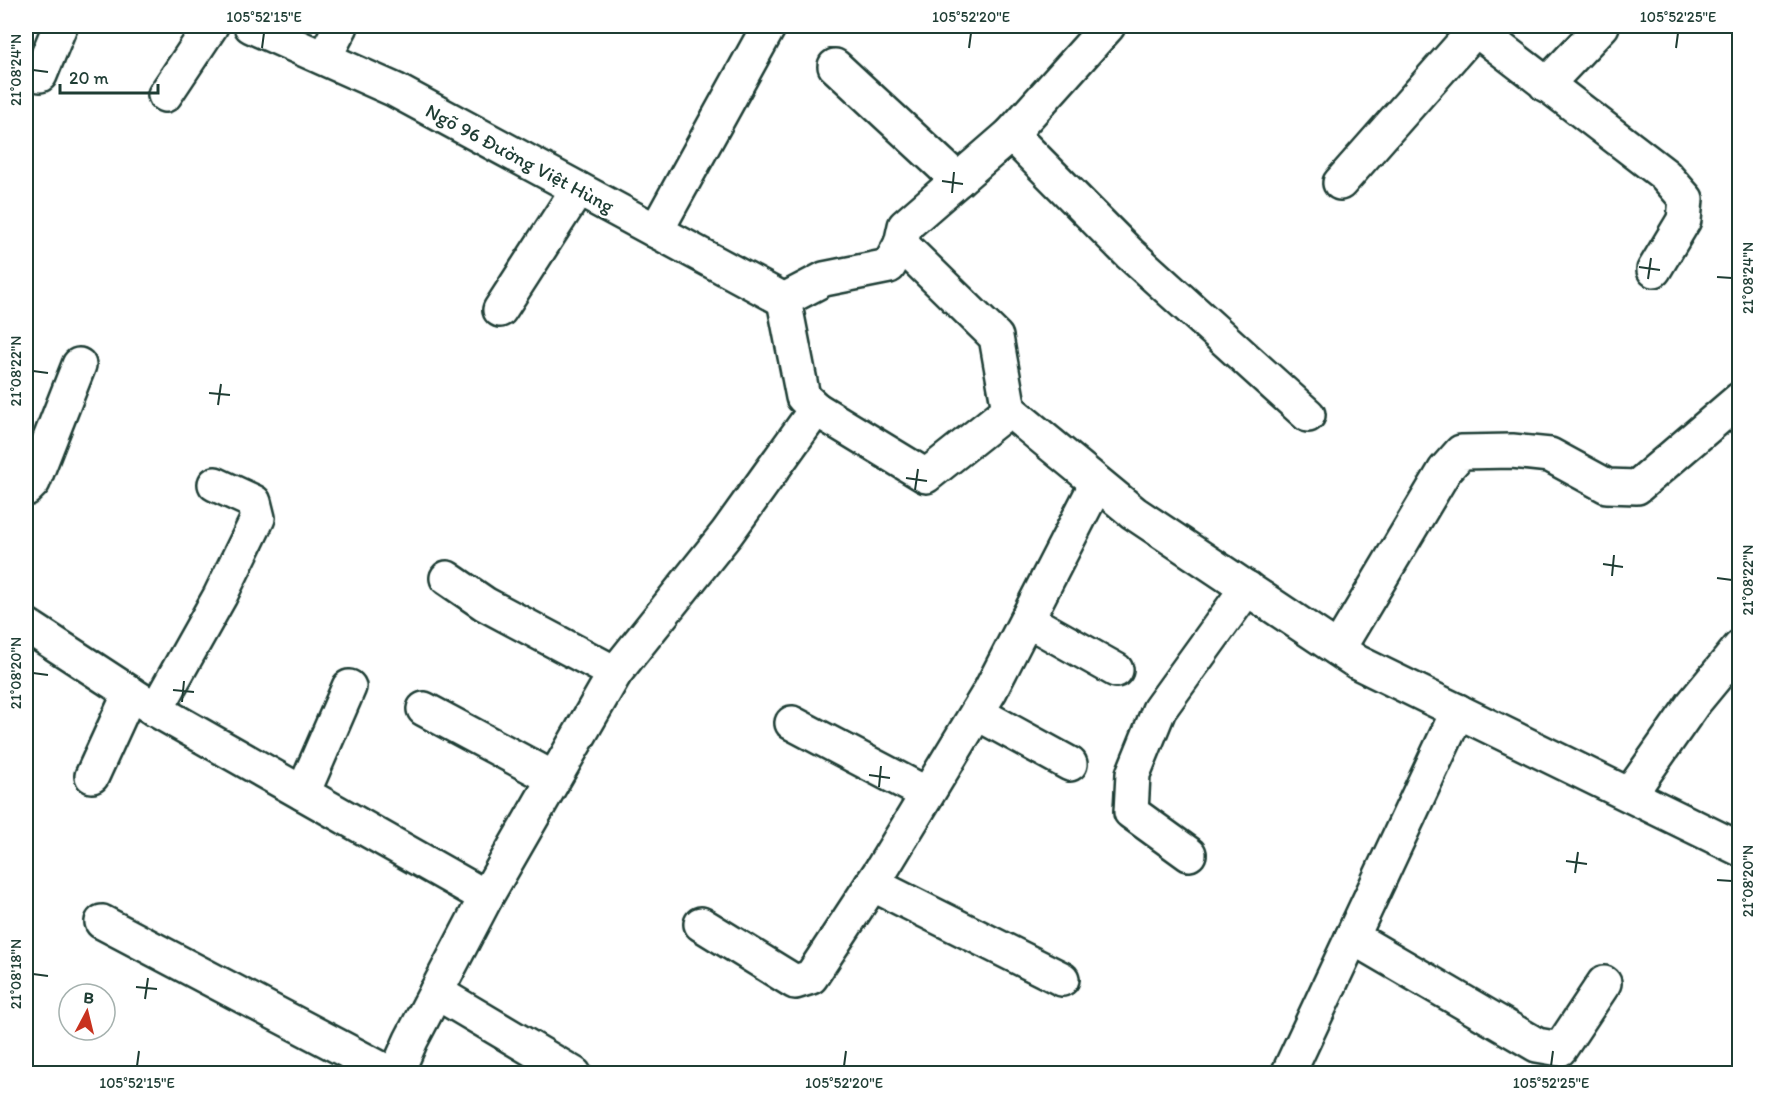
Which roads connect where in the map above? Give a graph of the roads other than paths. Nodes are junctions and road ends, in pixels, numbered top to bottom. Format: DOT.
graph roads {
  1 [pos="60,26"];
  2 [pos="211,26"];
  3 [pos="251,26"];
  4 [pos="341,26"];
  5 [pos="769,26"];
  6 [pos="1108,26"];
  7 [pos="1602,26"];
  8 [pos="1473,28"];
  9 [pos="324,58"];
  10 [pos="835,66"];
  11 [pos="40,75"];
  12 [pos="1546,85"];
  13 [pos="165,95"];
  14 [pos="1011,134"];
  15 [pos="958,180"];
  16 [pos="1340,183"];
  17 [pos="578,189"];
  18 [pos="656,231"];
  19 [pos="901,244"];
  20 [pos="1654,270"];
  21 [pos="784,300"];
  22 [pos="500,310"];
  23 [pos="79,365"];
  24 [pos="1740,399"];
  25 [pos="816,409"];
  26 [pos="1009,411"];
  27 [pos="1308,415"];
  28 [pos="1097,483"];
  29 [pos="215,484"];
  30 [pos="26,489"];
  31 [pos="447,578"];
  32 [pos="1246,588"];
  33 [pos="1027,621"];
  34 [pos="26,625"];
  35 [pos="1740,647"];
  36 [pos="1338,650"];
  37 [pos="1116,670"];
  38 [pos="615,673"];
  39 [pos="348,687"];
  40 [pos="143,702"];
  41 [pos="424,709"];
  42 [pos="1458,711"];
  43 [pos="977,713"];
  44 [pos="792,723"];
  45 [pos="1070,764"];
  46 [pos="92,776"];
  47 [pos="553,778"];
  48 [pos="303,793"];
  49 [pos="927,794"];
  50 [pos="1630,794"];
  51 [pos="1740,849"];
  52 [pos="1190,854"];
  53 [pos="872,884"];
  54 [pos="486,897"];
  55 [pos="102,922"];
  56 [pos="701,924"];
  57 [pos="1352,937"];
  58 [pos="1062,979"];
  59 [pos="1604,983"];
  60 [pos="436,992"];
  61 [pos="391,1074"];
  62 [pos="396,1074"];
  63 [pos="574,1074"];
  64 [pos="1288,1074"];
  1 -- 11 [label="street"];
  2 -- 13 [label="street"];
  3 -- 9 [label="street, Ngõ 96 Đường Việt Hùng"];
  4 -- 9 [label="street"];
  5 -- 18 [label="street"];
  6 -- 14 [label="street"];
  7 -- 12 [label="street"];
  8 -- 12 [label="street"];
  8 -- 16 [label="street"];
  9 -- 17 [label="street, Ngõ 96 Đường Việt Hùng"];
  10 -- 15 [label="street"];
  12 -- 20 [label="street"];
  14 -- 15 [label="street"];
  14 -- 27 [label="street"];
  15 -- 19 [label="street"];
  17 -- 18 [label="street, Ngõ 96 Đường Việt Hùng"];
  17 -- 22 [label="street"];
  18 -- 21 [label="street, Ngõ 96 Đường Việt Hùng"];
  19 -- 21 [label="street"];
  19 -- 26 [label="street"];
  21 -- 25 [label="street"];
  23 -- 30 [label="street"];
  24 -- 36 [label="street"];
  25 -- 26 [label="street"];
  25 -- 38 [label="street"];
  26 -- 28 [label="street"];
  28 -- 32 [label="street"];
  28 -- 33 [label="street"];
  29 -- 40 [label="street"];
  31 -- 38 [label="street"];
  32 -- 36 [label="street"];
  32 -- 52 [label="street"];
  33 -- 37 [label="street"];
  33 -- 43 [label="street"];
  34 -- 40 [label="street"];
  35 -- 50 [label="street"];
  36 -- 42 [label="street"];
  38 -- 47 [label="street"];
  39 -- 48 [label="street"];
  40 -- 46 [label="street"];
  40 -- 48 [label="street"];
  41 -- 47 [label="street"];
  42 -- 50 [label="street"];
  42 -- 57 [label="street"];
  43 -- 45 [label="street"];
  43 -- 49 [label="street"];
  44 -- 49 [label="street"];
  47 -- 54 [label="street"];
  48 -- 54 [label="street"];
  49 -- 53 [label="street"];
  50 -- 51 [label="street"];
  53 -- 56 [label="street"];
  53 -- 58 [label="street"];
  54 -- 60 [label="street"];
  55 -- 61 [label="street"];
  57 -- 59 [label="street"];
  57 -- 64 [label="street"];
  60 -- 62 [label="street"];
  60 -- 63 [label="street"];
}
